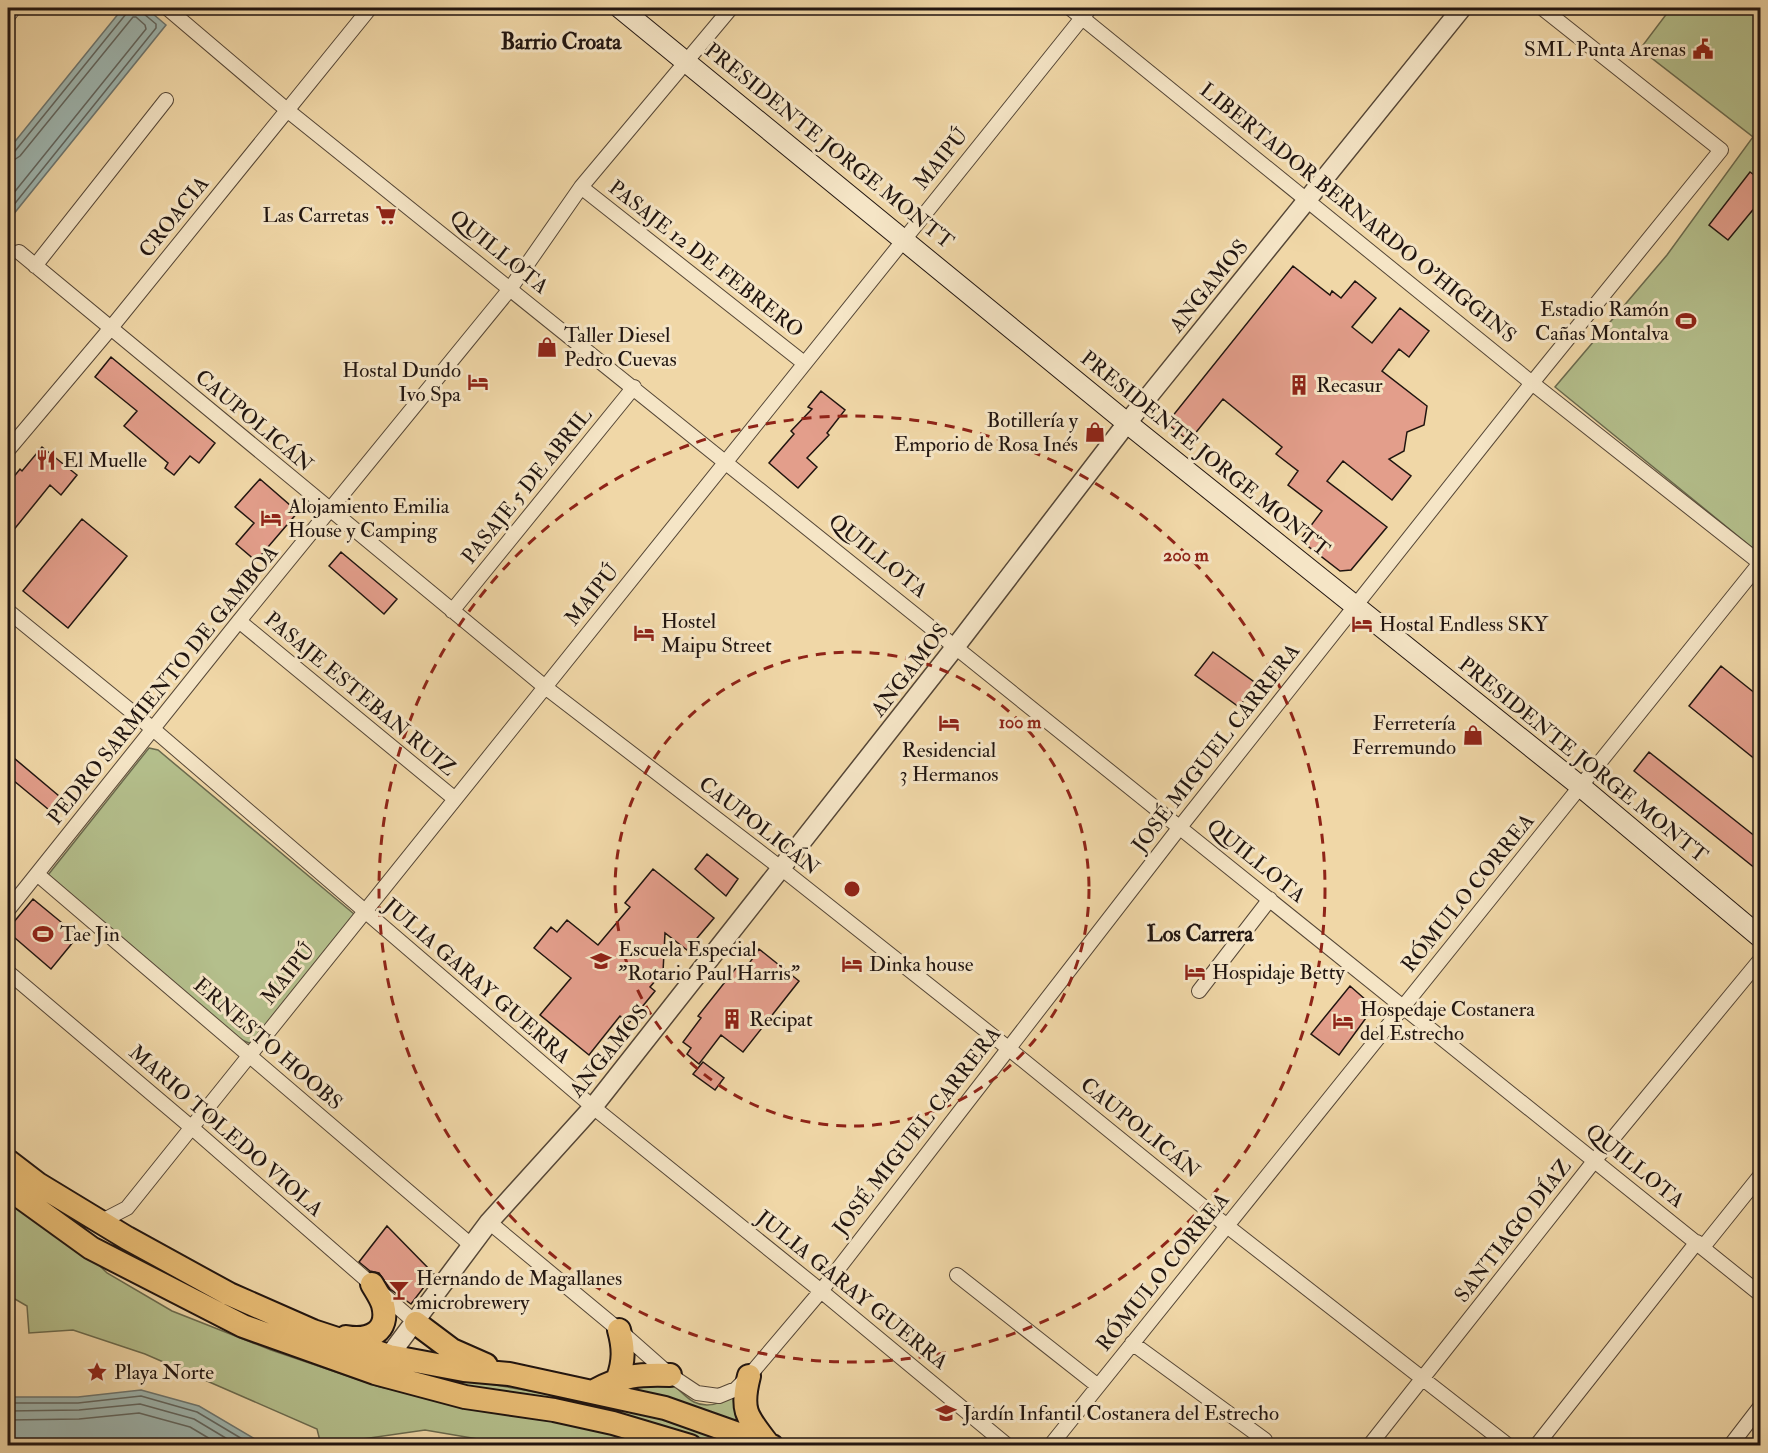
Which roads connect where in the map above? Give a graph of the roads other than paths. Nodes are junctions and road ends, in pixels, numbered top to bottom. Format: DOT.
graph roads {
  1 [pos="14,8"];
  2 [pos="167,8"];
  3 [pos="370,8"];
  4 [pos="620,8"];
  5 [pos="731,8"];
  6 [pos="1070,8"];
  7 [pos="1462,8"];
  8 [pos="1542,8"];
  9 [pos="1086,13"];
  10 [pos="8,16"];
  11 [pos="688,61"];
  12 [pos="166,100"];
  13 [pos="287,110"];
  14 [pos="581,187"];
  15 [pos="1308,200"];
  16 [pos="904,239"];
  17 [pos="18,252"];
  18 [pos="35,266"];
  19 [pos="510,289"];
  20 [pos="110,329"];
  21 [pos="804,363"];
  22 [pos="1533,383"];
  23 [pos="634,387"];
  24 [pos="1127,423"];
  25 [pos="8,450"];
  26 [pos="726,461"];
  27 [pos="330,511"];
  28 [pos="1760,563"];
  29 [pos="1356,607"];
  30 [pos="8,611"];
  31 [pos="452,611"];
  32 [pos="239,621"];
  33 [pos="956,646"];
  34 [pos="545,687"];
  35 [pos="153,729"];
  36 [pos="1580,786"];
  37 [pos="455,799"];
  38 [pos="1180,827"];
  39 [pos="782,869"];
  40 [pos="37,874"];
  41 [pos="1270,899"];
  42 [pos="8,910"];
  43 [pos="364,912"];
  44 [pos="1761,937"];
  45 [pos="1761,960"];
  46 [pos="8,972"];
  47 [pos="1199,991"];
  48 [pos="1403,1006"];
  49 [pos="1008,1048"];
  50 [pos="249,1056"];
  51 [pos="593,1107"];
  52 [pos="191,1127"];
  53 [pos="1595,1160"];
  54 [pos="8,1161"];
  55 [pos="1761,1176"];
  56 [pos="8,1188"];
  57 [pos="127,1208"];
  58 [pos="100,1222"];
  59 [pos="489,1222"];
  60 [pos="1227,1226"];
  61 [pos="127,1238"];
  62 [pos="471,1245"];
  63 [pos="1700,1245"];
  64 [pos="957,1275"];
  65 [pos="150,1280"];
  66 [pos="372,1284"];
  67 [pos="821,1291"];
  68 [pos="1761,1294"];
  69 [pos="416,1323"];
  70 [pos="619,1329"];
  71 [pos="313,1331"];
  72 [pos="1132,1343"];
  73 [pos="389,1356"];
  74 [pos="347,1365"];
  75 [pos="509,1374"];
  76 [pos="670,1375"];
  77 [pos="749,1376"];
  78 [pos="1424,1377"];
  79 [pos="618,1378"];
  80 [pos="1098,1386"];
  81 [pos="594,1391"];
  82 [pos="1761,1407"];
  83 [pos="1265,1440"];
  84 [pos="770,1445"];
  85 [pos="690,1446"];
  86 [pos="1008,1446"];
  87 [pos="1050,1446"];
  88 [pos="1369,1446"];
  89 [pos="1509,1446"];
  90 [pos="1536,1446"];
  91 [pos="1730,1446"];
  1 -- 10 [label="street"];
  2 -- 13 [label="street, QUILLOTA"];
  3 -- 13 [label="street, CROACIA"];
  4 -- 11 [label="main road, PRESIDENTE JORGE MONTT"];
  5 -- 11 [label="street, PEDRO SARMIENTO DE GAMBOA"];
  6 -- 9 [label="street, LIBERTADOR BERNARDO O'HIGGINS"];
  7 -- 15 [label="street, ANGAMOS"];
  8 -- 22 [label="street, JOSÉ MIGUEL CARRERA"];
  9 -- 15 [label="street, LIBERTADOR BERNARDO O'HIGGINS"];
  9 -- 16 [label="street, MAIPÚ"];
  11 -- 14 [label="street, PEDRO SARMIENTO DE GAMBOA"];
  11 -- 16 [label="main road, PRESIDENTE JORGE MONTT"];
  12 -- 18 [label="street"];
  13 -- 19 [label="street, QUILLOTA"];
  13 -- 20 [label="street, CROACIA"];
  14 -- 19 [label="street, PEDRO SARMIENTO DE GAMBOA"];
  14 -- 21 [label="street, PASAJE 12 DE FEBRERO"];
  15 -- 22 [label="street, LIBERTADOR BERNARDO O'HIGGINS"];
  15 -- 24 [label="street, ANGAMOS"];
  16 -- 21 [label="street, MAIPÚ"];
  16 -- 24 [label="main road, PRESIDENTE JORGE MONTT"];
  17 -- 18 [label="street, CAUPOLICÁN"];
  18 -- 20 [label="street, CAUPOLICÁN"];
  19 -- 23 [label="street, QUILLOTA"];
  19 -- 27 [label="street, PEDRO SARMIENTO DE GAMBOA"];
  20 -- 25 [label="street, CROACIA"];
  20 -- 27 [label="street, CAUPOLICÁN"];
  21 -- 26 [label="street, MAIPÚ"];
  22 -- 28 [label="street, LIBERTADOR BERNARDO O'HIGGINS"];
  22 -- 29 [label="street, JOSÉ MIGUEL CARRERA"];
  23 -- 26 [label="street, QUILLOTA"];
  23 -- 31 [label="street, PASAJE 5 DE ABRIL"];
  24 -- 29 [label="main road, PRESIDENTE JORGE MONTT"];
  24 -- 33 [label="street, ANGAMOS"];
  26 -- 33 [label="street, QUILLOTA"];
  26 -- 34 [label="street, MAIPÚ"];
  27 -- 31 [label="street, CAUPOLICÁN"];
  27 -- 32 [label="street, PEDRO SARMIENTO DE GAMBOA"];
  28 -- 36 [label="street, RÓMULO CORREA"];
  29 -- 36 [label="main road, PRESIDENTE JORGE MONTT"];
  29 -- 38 [label="street, JOSÉ MIGUEL CARRERA"];
  30 -- 35 [label="street, JULIA GARAY GUERRA"];
  31 -- 34 [label="street, CAUPOLICÁN"];
  32 -- 35 [label="street, PEDRO SARMIENTO DE GAMBOA"];
  32 -- 37 [label="street, PASAJE ESTEBAN RUIZ"];
  33 -- 38 [label="street, QUILLOTA"];
  33 -- 39 [label="street, ANGAMOS"];
  34 -- 37 [label="street, MAIPÚ"];
  34 -- 39 [label="street, CAUPOLICÁN"];
  35 -- 40 [label="street, PEDRO SARMIENTO DE GAMBOA"];
  35 -- 43 [label="street, JULIA GARAY GUERRA"];
  36 -- 44 [label="main road, PRESIDENTE JORGE MONTT"];
  36 -- 48 [label="street, RÓMULO CORREA"];
  37 -- 43 [label="street, MAIPÚ"];
  38 -- 41 [label="street, QUILLOTA"];
  38 -- 49 [label="street, JOSÉ MIGUEL CARRERA"];
  39 -- 49 [label="street, CAUPOLICÁN"];
  39 -- 51 [label="street, ANGAMOS"];
  40 -- 42 [label="street, PEDRO SARMIENTO DE GAMBOA"];
  40 -- 50 [label="street, ERNESTO HOOBS"];
  41 -- 47 [label="street"];
  41 -- 48 [label="street, QUILLOTA"];
  43 -- 50 [label="street, MAIPÚ"];
  43 -- 51 [label="street, JULIA GARAY GUERRA"];
  45 -- 53 [label="street, SANTIAGO DÍAZ"];
  46 -- 52 [label="street, MARIO TOLEDO VIOLA"];
  48 -- 53 [label="street, QUILLOTA"];
  48 -- 60 [label="street, RÓMULO CORREA"];
  49 -- 60 [label="street, CAUPOLICÁN"];
  49 -- 67 [label="street, JOSÉ MIGUEL CARRERA"];
  50 -- 52 [label="street, MAIPÚ"];
  50 -- 62 [label="street, ERNESTO HOOBS"];
  51 -- 59 [label="street, ANGAMOS"];
  51 -- 67 [label="street, JULIA GARAY GUERRA"];
  52 -- 57 [label="street, MAIPÚ"];
  52 -- 66 [label="street, MARIO TOLEDO VIOLA"];
  53 -- 63 [label="street, QUILLOTA"];
  53 -- 78 [label="street, SANTIAGO DÍAZ"];
  54 -- 58 [label="main road"];
  55 -- 63 [label="street"];
  56 -- 65 [label="main road"];
  57 -- 58 [label="street, MAIPÚ"];
  57 -- 61 [label="street"];
  58 -- 61 [label="main road"];
  59 -- 62 [label="street, ANGAMOS"];
  59 -- 70 [label="street"];
  60 -- 72 [label="street, RÓMULO CORREA"];
  60 -- 78 [label="street, CAUPOLICÁN"];
  61 -- 65 [label="main road"];
  61 -- 71 [label="main road"];
  62 -- 69 [label="street, ANGAMOS"];
  63 -- 68 [label="street, QUILLOTA"];
  63 -- 90 [label="street"];
  64 -- 80 [label="street"];
  65 -- 74 [label="main road"];
  66 -- 69 [label="street, MARIO TOLEDO VIOLA"];
  66 -- 71 [label="main road"];
  67 -- 77 [label="street, JOSÉ MIGUEL CARRERA"];
  67 -- 86 [label="street, JULIA GARAY GUERRA"];
  69 -- 73 [label="street, ANGAMOS"];
  69 -- 75 [label="main road"];
  70 -- 76 [label="street"];
  70 -- 79 [label="main road"];
  71 -- 73 [label="main road"];
  72 -- 80 [label="street, RÓMULO CORREA"];
  72 -- 83 [label="street"];
  73 -- 74 [label="main road"];
  73 -- 75 [label="main road"];
  74 -- 85 [label="main road"];
  75 -- 81 [label="main road"];
  76 -- 77 [label="street"];
  76 -- 79 [label="main road"];
  77 -- 84 [label="main road"];
  78 -- 88 [label="street, SANTIAGO DÍAZ"];
  78 -- 89 [label="street, CAUPOLICÁN"];
  79 -- 81 [label="main road"];
  80 -- 87 [label="street, RÓMULO CORREA"];
  81 -- 84 [label="main road"];
  82 -- 91 [label="street"];
}
